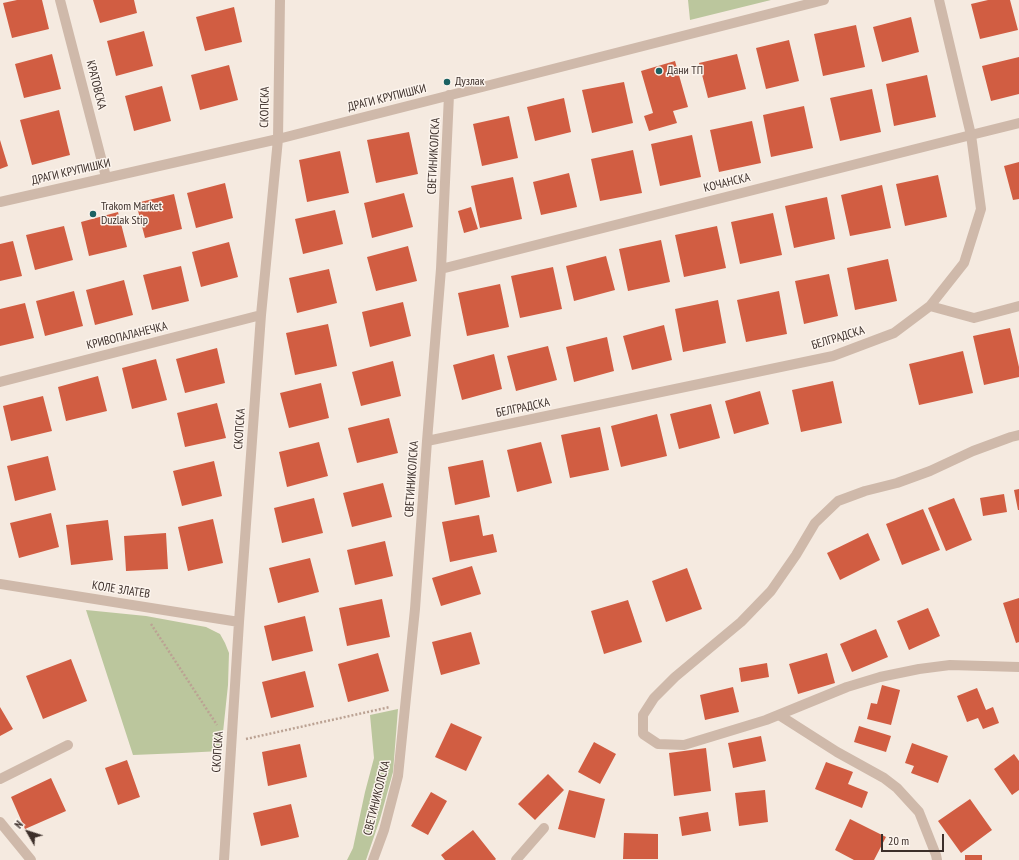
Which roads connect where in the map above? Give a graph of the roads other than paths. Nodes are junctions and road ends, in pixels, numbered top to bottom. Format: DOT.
graph roads {
  1 [pos="60,0"];
  2 [pos="280,0"];
  3 [pos="824,0"];
  4 [pos="939,0"];
  5 [pos="450,95"];
  6 [pos="1019,124"];
  7 [pos="971,135"];
  8 [pos="278,139"];
  9 [pos="106,177"];
  10 [pos="0,202"];
  11 [pos="442,269"];
  12 [pos="930,306"];
  13 [pos="1019,306"];
  14 [pos="261,315"];
  15 [pos="0,382"];
  16 [pos="1019,435"];
  17 [pos="427,441"];
  18 [pos="0,584"];
  19 [pos="239,622"];
  20 [pos="1019,667"];
  21 [pos="779,715"];
  22 [pos="68,745"];
  23 [pos="0,780"];
  24 [pos="0,822"];
  25 [pos="544,828"];
  26 [pos="31,860"];
  27 [pos="224,860"];
  28 [pos="373,860"];
  29 [pos="516,860"];
  30 [pos="937,860"];
  1 -- 9 [label="street, КРАТОВСКА"];
  2 -- 8 [label="street, СКОПСКА"];
  3 -- 5 [label="street, ДРАГИ КРУПИШКИ"];
  4 -- 7 [label="street, БЕЛГРАДСКА"];
  5 -- 8 [label="street, ДРАГИ КРУПИШКИ"];
  5 -- 11 [label="street, СВЕТИНИКОЛСКА"];
  6 -- 7 [label="street, КОЧАНСКА"];
  7 -- 11 [label="street, КОЧАНСКА"];
  7 -- 12 [label="street, БЕЛГРАДСКА"];
  8 -- 9 [label="street, ДРАГИ КРУПИШКИ"];
  8 -- 14 [label="street, СКОПСКА"];
  9 -- 10 [label="street, ДРАГИ КРУПИШКИ"];
  11 -- 17 [label="street, СВЕТИНИКОЛСКА"];
  12 -- 13 [label="street"];
  12 -- 17 [label="street, БЕЛГРАДСКА"];
  14 -- 15 [label="street, КРИВОПАЛАНЕЧКА"];
  14 -- 19 [label="street, СКОПСКА"];
  16 -- 21 [label="street"];
  17 -- 28 [label="street, СВЕТИНИКОЛСКА"];
  18 -- 19 [label="street, КОЛЕ ЗЛАТЕВ"];
  19 -- 27 [label="street, СКОПСКА"];
  20 -- 21 [label="street"];
  21 -- 30 [label="street"];
  22 -- 23 [label="street"];
  24 -- 26 [label="street"];
  25 -- 29 [label="street"];
}
